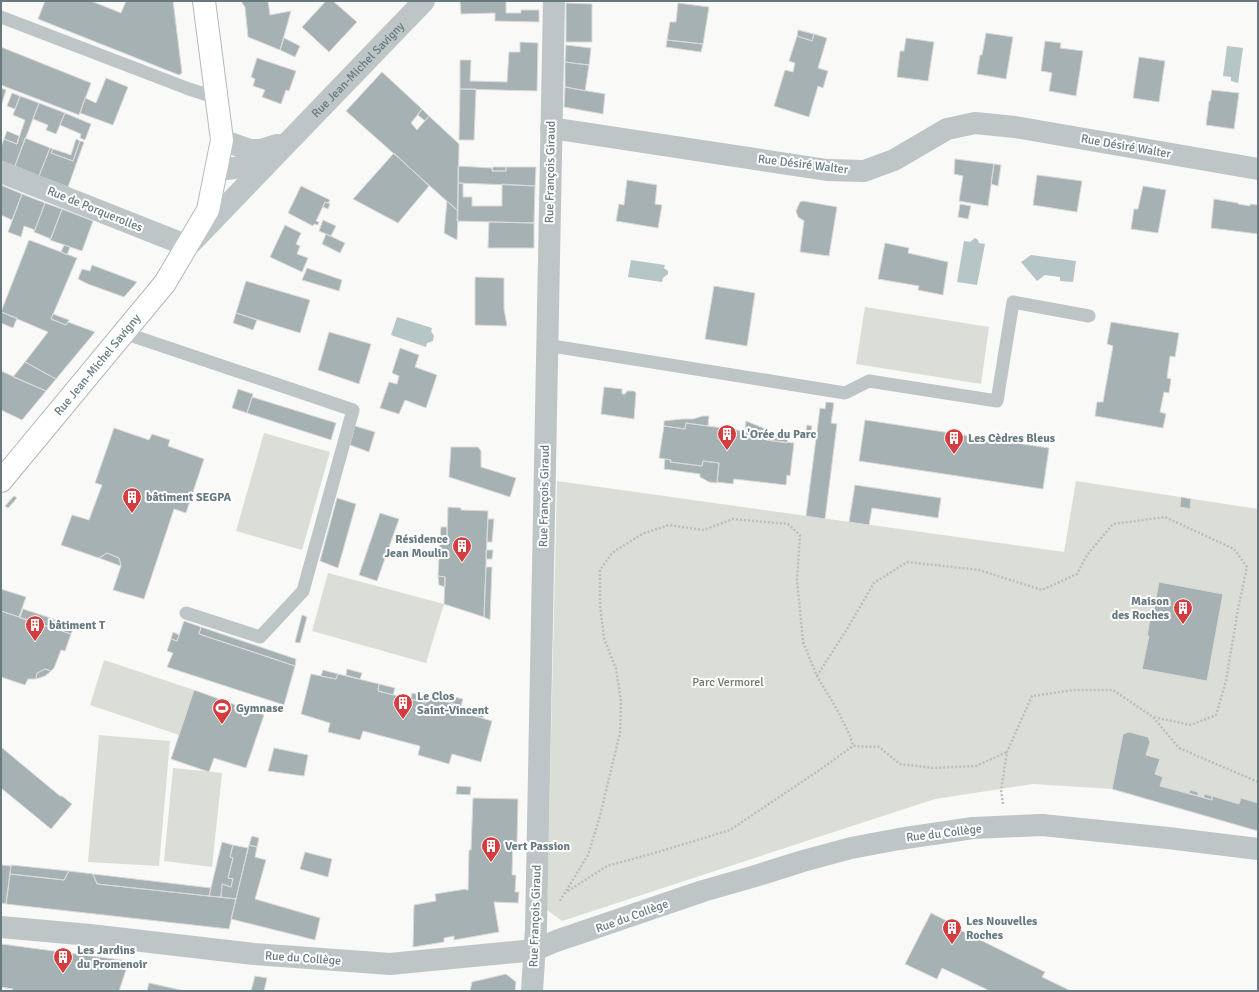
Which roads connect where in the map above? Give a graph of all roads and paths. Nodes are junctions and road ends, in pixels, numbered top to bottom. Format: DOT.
graph roads {
  1 [pos="204,1"];
  2 [pos="424,1"];
  3 [pos="554,1"];
  4 [pos="1,17"];
  5 [pos="216,98"];
  6 [pos="551,128"];
  7 [pos="291,139"];
  8 [pos="222,140"];
  9 [pos="1258,169"];
  10 [pos="217,170"];
  11 [pos="1,172"];
  12 [pos="188,246"];
  13 [pos="1089,316"];
  14 [pos="124,333"];
  15 [pos="546,345"];
  16 [pos="1,481"];
  17 [pos="186,613"];
  18 [pos="817,676"];
  19 [pos="1153,717"];
  20 [pos="852,746"];
  21 [pos="1007,752"];
  22 [pos="1258,782"];
  23 [pos="1007,827"];
  24 [pos="1258,849"];
  25 [pos="567,891"];
  26 [pos="559,902"];
  27 [pos="1,927"];
  28 [pos="535,950"];
  29 [pos="532,991"];
  1 -- 5 [label="main road"];
  2 -- 7 [label="street, Rue Jean-Michel Savigny"];
  3 -- 6 [label="street, Rue François Giraud"];
  4 -- 5 [label="lane"];
  5 -- 8 [label="main road"];
  6 -- 9 [label="street, Rue Désiré Walter"];
  6 -- 15 [label="street, Rue François Giraud"];
  7 -- 8 [label="street, Rue Jean-Michel Savigny"];
  7 -- 10 [label="street, Rue Jean-Michel Savigny"];
  7 -- 12 [label="street, Rue Jean-Michel Savigny"];
  8 -- 10 [label="main road, Rue Jean-Michel Savigny"];
  10 -- 12 [label="main road, Rue Jean-Michel Savigny"];
  11 -- 12 [label="street, Rue de Porquerolles"];
  12 -- 14 [label="main road, Rue Jean-Michel Savigny"];
  13 -- 15 [label="lane"];
  14 -- 16 [label="main road, Rue Jean-Michel Savigny"];
  14 -- 17 [label="lane"];
  15 -- 28 [label="street, Rue François Giraud"];
  18 -- 19 [label="path"];
  18 -- 20 [label="path"];
  18 -- 25 [label="path"];
  19 -- 21 [label="path"];
  19 -- 22 [label="path"];
  20 -- 21 [label="path"];
  20 -- 25 [label="path"];
  21 -- 23 [label="path"];
  23 -- 24 [label="street, Rue du Collège"];
  23 -- 28 [label="street, Rue du Collège"];
  25 -- 26 [label="path"];
  27 -- 28 [label="street, Rue du Collège"];
  28 -- 29 [label="street, Rue François Giraud"];
}
